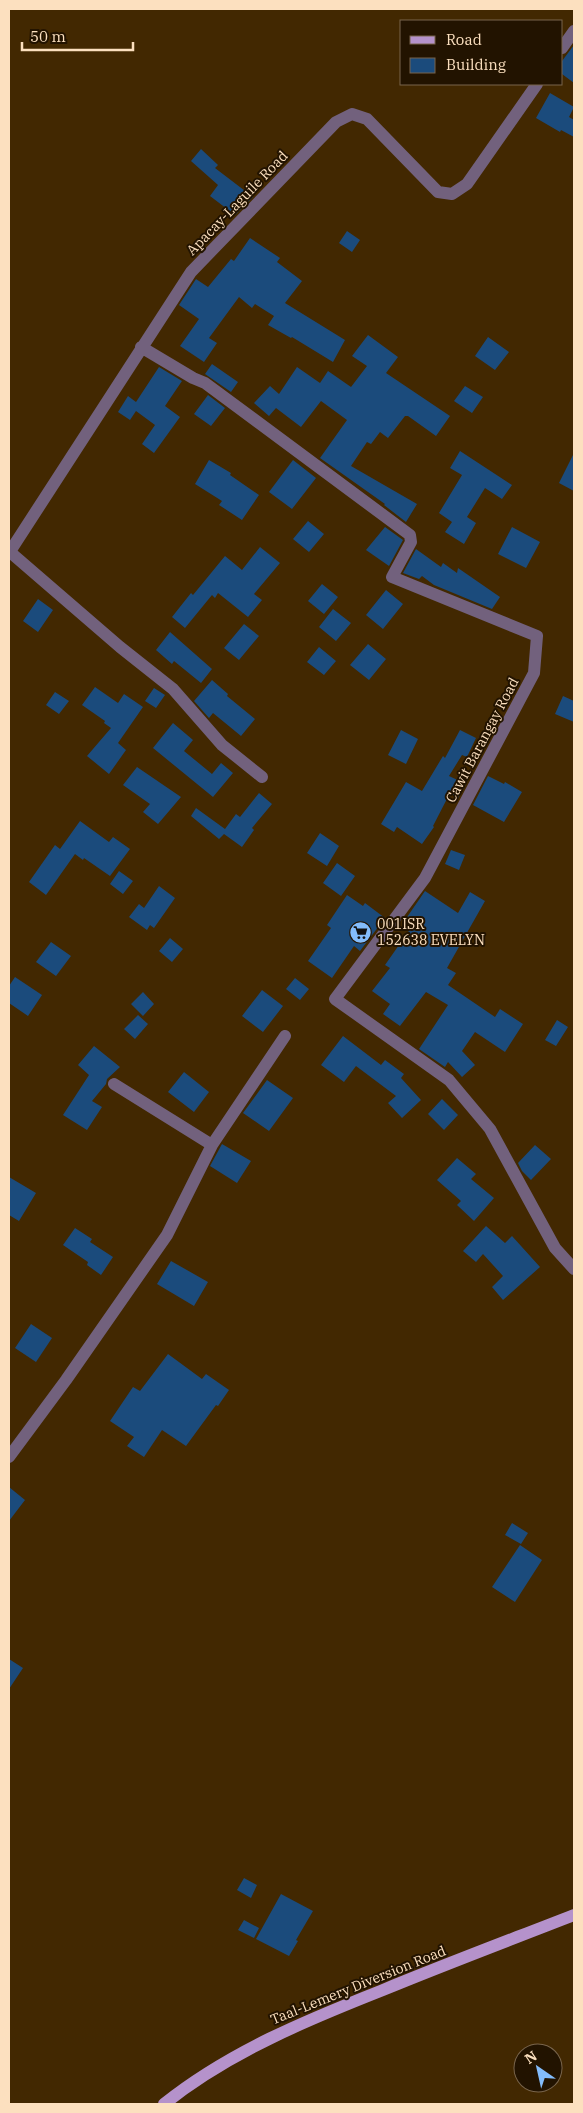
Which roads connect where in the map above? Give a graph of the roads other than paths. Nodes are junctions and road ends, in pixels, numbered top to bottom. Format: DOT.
graph roads {
  1 [pos="574,31"];
  2 [pos="563,47"];
  3 [pos="536,85"];
  4 [pos="141,347"];
  5 [pos="9,552"];
  6 [pos="262,777"];
  7 [pos="285,1036"];
  8 [pos="114,1084"];
  9 [pos="212,1145"];
  10 [pos="574,1269"];
  11 [pos="9,1457"];
  12 [pos="574,1915"];
  13 [pos="164,2104"];
  1 -- 2 [label="street"];
  3 -- 4 [label="street, Apacay-Laguile Road"];
  4 -- 5 [label="street, Apacay-Laguile Road"];
  4 -- 10 [label="street, Cawit Barangay Road"];
  5 -- 6 [label="street"];
  7 -- 9 [label="street"];
  8 -- 9 [label="street"];
  9 -- 11 [label="street"];
  12 -- 13 [label="main road, Taal-Lemery Diversion Road"];
}
